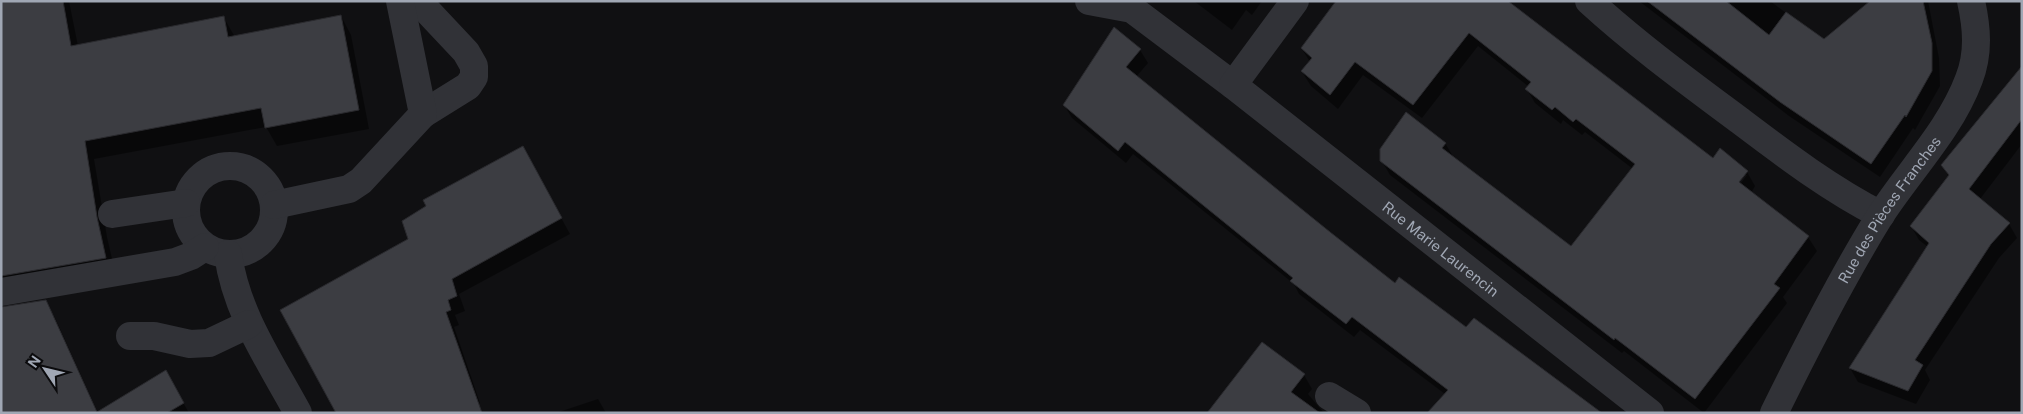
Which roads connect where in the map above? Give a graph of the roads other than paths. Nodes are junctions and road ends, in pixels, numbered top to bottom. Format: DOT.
graph roads {
  1 [pos="400,1"];
  2 [pos="418,1"];
  3 [pos="1090,1"];
  4 [pos="1295,1"];
  5 [pos="1589,1"];
  6 [pos="1971,1"];
  7 [pos="1233,85"];
  8 [pos="423,114"];
  9 [pos="186,203"];
  10 [pos="274,205"];
  11 [pos="112,214"];
  12 [pos="1881,215"];
  13 [pos="216,251"];
  14 [pos="1,292"];
  15 [pos="249,324"];
  16 [pos="130,336"];
  17 [pos="1329,396"];
  18 [pos="298,413"];
  19 [pos="1356,413"];
  20 [pos="1650,413"];
  21 [pos="1774,413"];
  1 -- 8 [label="street"];
  2 -- 8 [label="street"];
  3 -- 7 [label="street, Rue Marie Laurencin"];
  4 -- 7 [label="street"];
  5 -- 12 [label="street"];
  6 -- 12 [label="street, Rue des Pièces Franches"];
  7 -- 20 [label="street, Rue Marie Laurencin"];
  8 -- 10 [label="street"];
  9 -- 10 [label="street"];
  9 -- 11 [label="street"];
  9 -- 13 [label="street"];
  10 -- 13 [label="street"];
  12 -- 21 [label="street, Rue des Pièces Franches"];
  13 -- 14 [label="street"];
  13 -- 15 [label="street"];
  15 -- 16 [label="street"];
  15 -- 18 [label="street"];
  17 -- 19 [label="street"];
}
